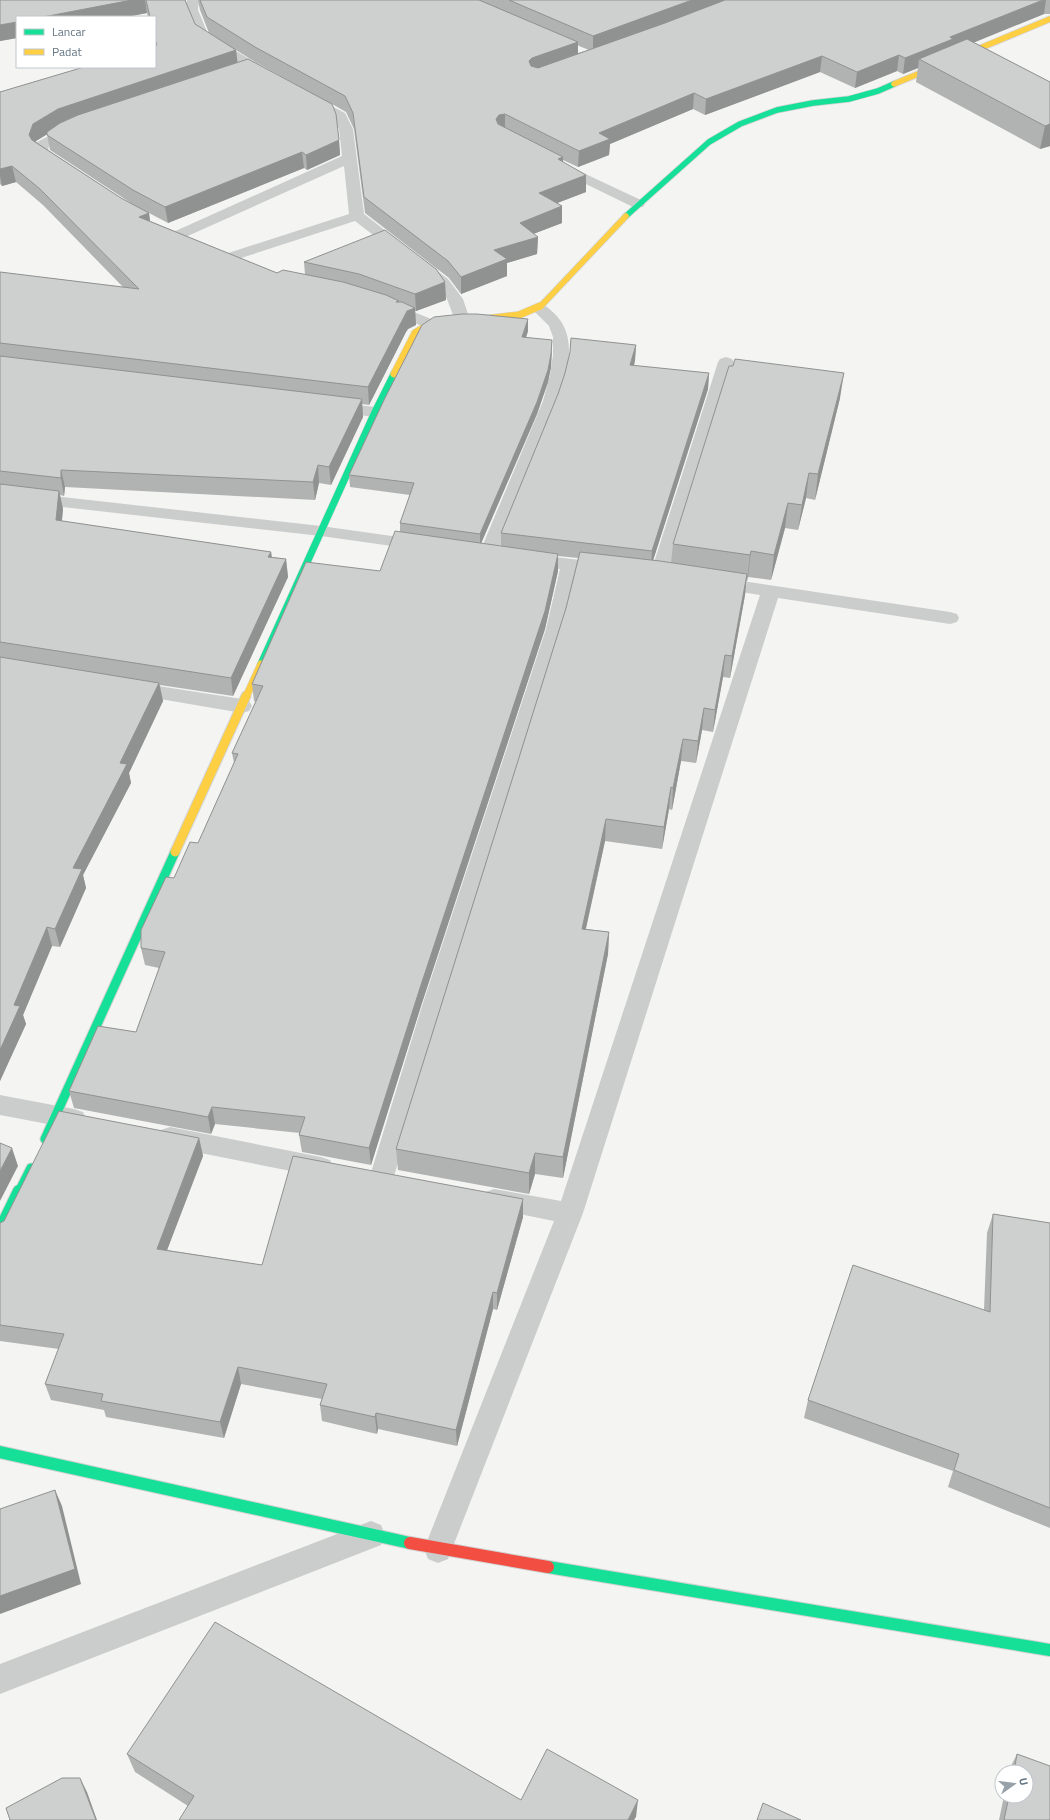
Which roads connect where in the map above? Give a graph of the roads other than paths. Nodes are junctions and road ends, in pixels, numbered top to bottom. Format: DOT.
graph roads {
  1 [pos="193,0"];
  2 [pos="1050,19"];
  3 [pos="251,67"];
  4 [pos="236,72"];
  5 [pos="277,81"];
  6 [pos="296,91"];
  7 [pos="89,122"];
  8 [pos="349,158"];
  9 [pos="544,158"];
  10 [pos="73,173"];
  11 [pos="638,204"];
  12 [pos="357,216"];
  13 [pos="163,228"];
  14 [pos="176,236"];
  15 [pos="190,242"];
  16 [pos="210,252"];
  17 [pos="224,259"];
  18 [pos="243,268"];
  19 [pos="371,301"];
  20 [pos="540,308"];
  21 [pos="469,320"];
  22 [pos="430,324"];
  23 [pos="726,362"];
  24 [pos="320,405"];
  25 [pos="374,412"];
  26 [pos="0,495"];
  27 [pos="321,531"];
  28 [pos="435,547"];
  29 [pos="570,566"];
  30 [pos="622,571"];
  31 [pos="659,575"];
  32 [pos="696,580"];
  33 [pos="771,591"];
  34 [pos="950,618"];
  35 [pos="117,686"];
  36 [pos="242,706"];
  37 [pos="0,1105"];
  38 [pos="57,1115"];
  39 [pos="95,1123"];
  40 [pos="149,1133"];
  41 [pos="472,1195"];
  42 [pos="570,1213"];
  43 [pos="0,1230"];
  44 [pos="0,1452"];
  45 [pos="371,1535"];
  46 [pos="438,1549"];
  47 [pos="1050,1650"];
  48 [pos="0,1679"];
  1 -- 3 [label="street"];
  2 -- 11 [label="street"];
  3 -- 4 [label="street"];
  3 -- 5 [label="street"];
  6 -- 8 [label="street"];
  7 -- 10 [label="street"];
  8 -- 12 [label="street"];
  8 -- 14 [label="street"];
  9 -- 11 [label="street"];
  11 -- 20 [label="street"];
  12 -- 17 [label="street"];
  12 -- 21 [label="street"];
  13 -- 14 [label="street"];
  14 -- 15 [label="street"];
  16 -- 17 [label="street"];
  17 -- 18 [label="street"];
  19 -- 22 [label="street"];
  20 -- 21 [label="street"];
  20 -- 29 [label="street"];
  21 -- 22 [label="street"];
  22 -- 25 [label="street"];
  23 -- 31 [label="street"];
  24 -- 25 [label="street"];
  25 -- 27 [label="street"];
  26 -- 27 [label="street"];
  27 -- 28 [label="street"];
  27 -- 36 [label="street"];
  29 -- 30 [label="street"];
  29 -- 40 [label="street"];
  32 -- 33 [label="street"];
  33 -- 34 [label="street"];
  33 -- 42 [label="street"];
  35 -- 36 [label="street"];
  36 -- 38 [label="street"];
  37 -- 38 [label="street"];
  38 -- 39 [label="street"];
  38 -- 43 [label="street"];
  41 -- 42 [label="street"];
  42 -- 46 [label="street"];
  44 -- 45 [label="street"];
  45 -- 46 [label="street"];
  45 -- 48 [label="street"];
  46 -- 47 [label="street"];
}
